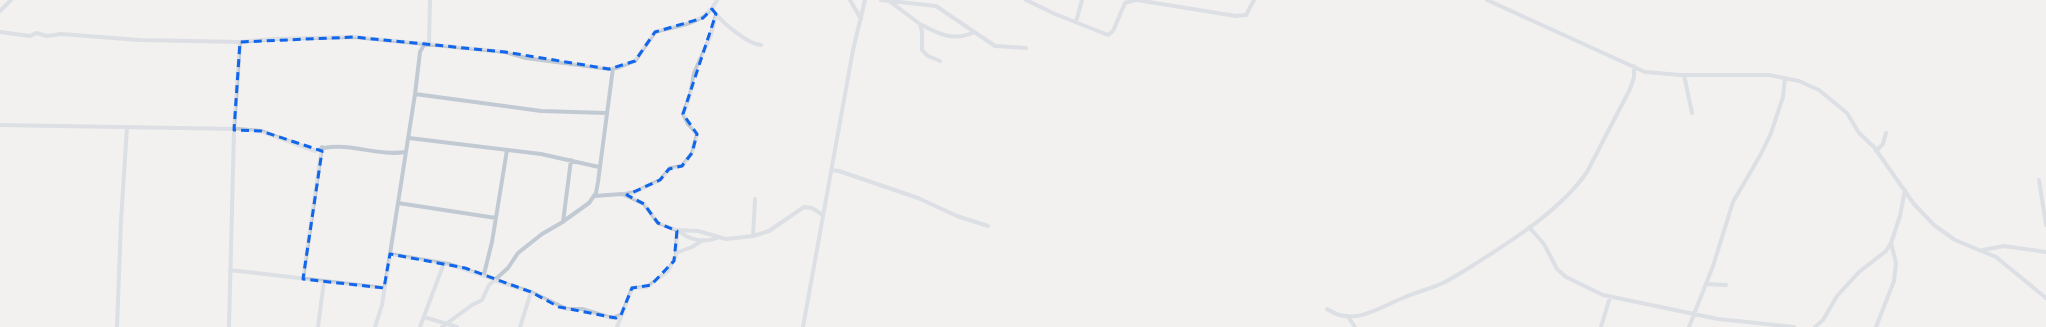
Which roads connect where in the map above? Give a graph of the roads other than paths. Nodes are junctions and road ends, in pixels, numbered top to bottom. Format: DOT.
graph roads {
  1 [pos="11,0"];
  2 [pos="430,0"];
  3 [pos="717,0"];
  4 [pos="850,0"];
  5 [pos="865,0"];
  6 [pos="881,0"];
  7 [pos="1026,0"];
  8 [pos="1082,0"];
  9 [pos="1136,0"];
  10 [pos="1254,0"];
  11 [pos="1487,0"];
  12 [pos="889,1"];
  13 [pos="712,9"];
  14 [pos="0,11"];
  15 [pos="716,14"];
  16 [pos="861,19"];
  17 [pos="1076,22"];
  18 [pos="920,24"];
  19 [pos="0,32"];
  20 [pos="974,32"];
  21 [pos="240,42"];
  22 [pos="427,44"];
  23 [pos="761,45"];
  24 [pos="1026,48"];
  25 [pos="940,61"];
  26 [pos="1634,66"];
  27 [pos="613,68"];
  28 [pos="1684,75"];
  29 [pos="1785,78"];
  30 [pos="416,94"];
  31 [pos="606,113"];
  32 [pos="1692,113"];
  33 [pos="0,125"];
  34 [pos="127,127"];
  35 [pos="234,130"];
  36 [pos="1886,133"];
  37 [pos="409,138"];
  38 [pos="322,148"];
  39 [pos="507,150"];
  40 [pos="1876,151"];
  41 [pos="405,152"];
  42 [pos="572,160"];
  43 [pos="599,167"];
  44 [pos="832,170"];
  45 [pos="2039,180"];
  46 [pos="1905,190"];
  47 [pos="622,194"];
  48 [pos="594,196"];
  49 [pos="755,199"];
  50 [pos="398,203"];
  51 [pos="823,215"];
  52 [pos="496,218"];
  53 [pos="563,222"];
  54 [pos="988,226"];
  55 [pos="2046,226"];
  56 [pos="1529,227"];
  57 [pos="678,231"];
  58 [pos="753,236"];
  59 [pos="717,238"];
  60 [pos="703,240"];
  61 [pos="1891,243"];
  62 [pos="1982,250"];
  63 [pos="2046,252"];
  64 [pos="676,253"];
  65 [pos="390,254"];
  66 [pos="444,264"];
  67 [pos="230,270"];
  68 [pos="484,274"];
  69 [pos="303,279"];
  70 [pos="494,279"];
  71 [pos="324,282"];
  72 [pos="1706,284"];
  73 [pos="1726,285"];
  74 [pos="384,288"];
  75 [pos="531,292"];
  76 [pos="1610,297"];
  77 [pos="2046,298"];
  78 [pos="1328,309"];
  79 [pos="1694,314"];
  80 [pos="621,315"];
  81 [pos="424,317"];
  82 [pos="1349,318"];
  83 [pos="444,325"];
  84 [pos="1784,326"];
  85 [pos="118,327"];
  86 [pos="229,327"];
  87 [pos="318,327"];
  88 [pos="375,327"];
  89 [pos="420,327"];
  90 [pos="457,327"];
  91 [pos="520,327"];
  92 [pos="617,327"];
  93 [pos="803,327"];
  94 [pos="1355,327"];
  95 [pos="1601,327"];
  96 [pos="1689,327"];
  97 [pos="1794,327"];
  98 [pos="1815,327"];
  99 [pos="1876,327"];
  1 -- 14 [label="street"];
  2 -- 22 [label="street"];
  3 -- 13 [label="street"];
  4 -- 16 [label="street"];
  5 -- 16 [label="street"];
  6 -- 12 [label="street"];
  7 -- 17 [label="street"];
  8 -- 17 [label="street"];
  9 -- 10 [label="street"];
  9 -- 17 [label="street"];
  11 -- 26 [label="street"];
  12 -- 18 [label="street"];
  12 -- 20 [label="street"];
  13 -- 15 [label="street"];
  13 -- 27 [label="street"];
  15 -- 23 [label="street"];
  15 -- 47 [label="street"];
  16 -- 44 [label="street"];
  18 -- 20 [label="street"];
  18 -- 25 [label="street"];
  19 -- 21 [label="street"];
  20 -- 24 [label="street"];
  21 -- 22 [label="street"];
  21 -- 35 [label="street"];
  22 -- 27 [label="street"];
  22 -- 30 [label="street"];
  26 -- 28 [label="street"];
  26 -- 56 [label="street"];
  27 -- 31 [label="street"];
  28 -- 29 [label="street"];
  28 -- 32 [label="street"];
  29 -- 40 [label="street"];
  29 -- 72 [label="street"];
  30 -- 31 [label="street"];
  30 -- 37 [label="street"];
  31 -- 43 [label="street"];
  33 -- 34 [label="street"];
  34 -- 35 [label="street"];
  34 -- 85 [label="street"];
  35 -- 38 [label="street"];
  35 -- 67 [label="street"];
  36 -- 40 [label="street"];
  37 -- 39 [label="street"];
  37 -- 41 [label="street"];
  38 -- 41 [label="street"];
  38 -- 69 [label="street"];
  39 -- 42 [label="street"];
  39 -- 52 [label="street"];
  40 -- 46 [label="street"];
  41 -- 50 [label="street"];
  42 -- 43 [label="street"];
  42 -- 53 [label="street"];
  43 -- 48 [label="street"];
  44 -- 51 [label="street"];
  44 -- 54 [label="street"];
  45 -- 55 [label="street"];
  46 -- 61 [label="street"];
  46 -- 62 [label="street"];
  47 -- 48 [label="street"];
  47 -- 57 [label="street"];
  48 -- 53 [label="street"];
  49 -- 58 [label="street"];
  50 -- 52 [label="street"];
  50 -- 65 [label="street"];
  51 -- 58 [label="street"];
  51 -- 93 [label="street"];
  52 -- 68 [label="street"];
  53 -- 70 [label="street"];
  56 -- 76 [label="street"];
  56 -- 82 [label="street"];
  57 -- 59 [label="street"];
  57 -- 60 [label="street"];
  57 -- 64 [label="street"];
  58 -- 59 [label="street"];
  59 -- 60 [label="street"];
  60 -- 64 [label="street"];
  61 -- 98 [label="street"];
  61 -- 99 [label="street"];
  62 -- 63 [label="street"];
  62 -- 77 [label="street"];
  64 -- 80 [label="street"];
  65 -- 66 [label="street"];
  65 -- 74 [label="street"];
  66 -- 68 [label="street"];
  66 -- 81 [label="street"];
  67 -- 69 [label="street"];
  67 -- 86 [label="street"];
  68 -- 70 [label="street"];
  69 -- 71 [label="street"];
  70 -- 75 [label="street"];
  70 -- 83 [label="street"];
  71 -- 74 [label="street"];
  71 -- 87 [label="street"];
  72 -- 73 [label="street"];
  72 -- 79 [label="street"];
  74 -- 88 [label="street"];
  75 -- 80 [label="street"];
  75 -- 91 [label="street"];
  76 -- 79 [label="street"];
  76 -- 95 [label="street"];
  78 -- 82 [label="street"];
  79 -- 84 [label="street"];
  79 -- 96 [label="street"];
  80 -- 92 [label="street"];
  81 -- 83 [label="street"];
  81 -- 89 [label="street"];
  82 -- 94 [label="street"];
  83 -- 90 [label="street"];
  84 -- 97 [label="street"];
}
